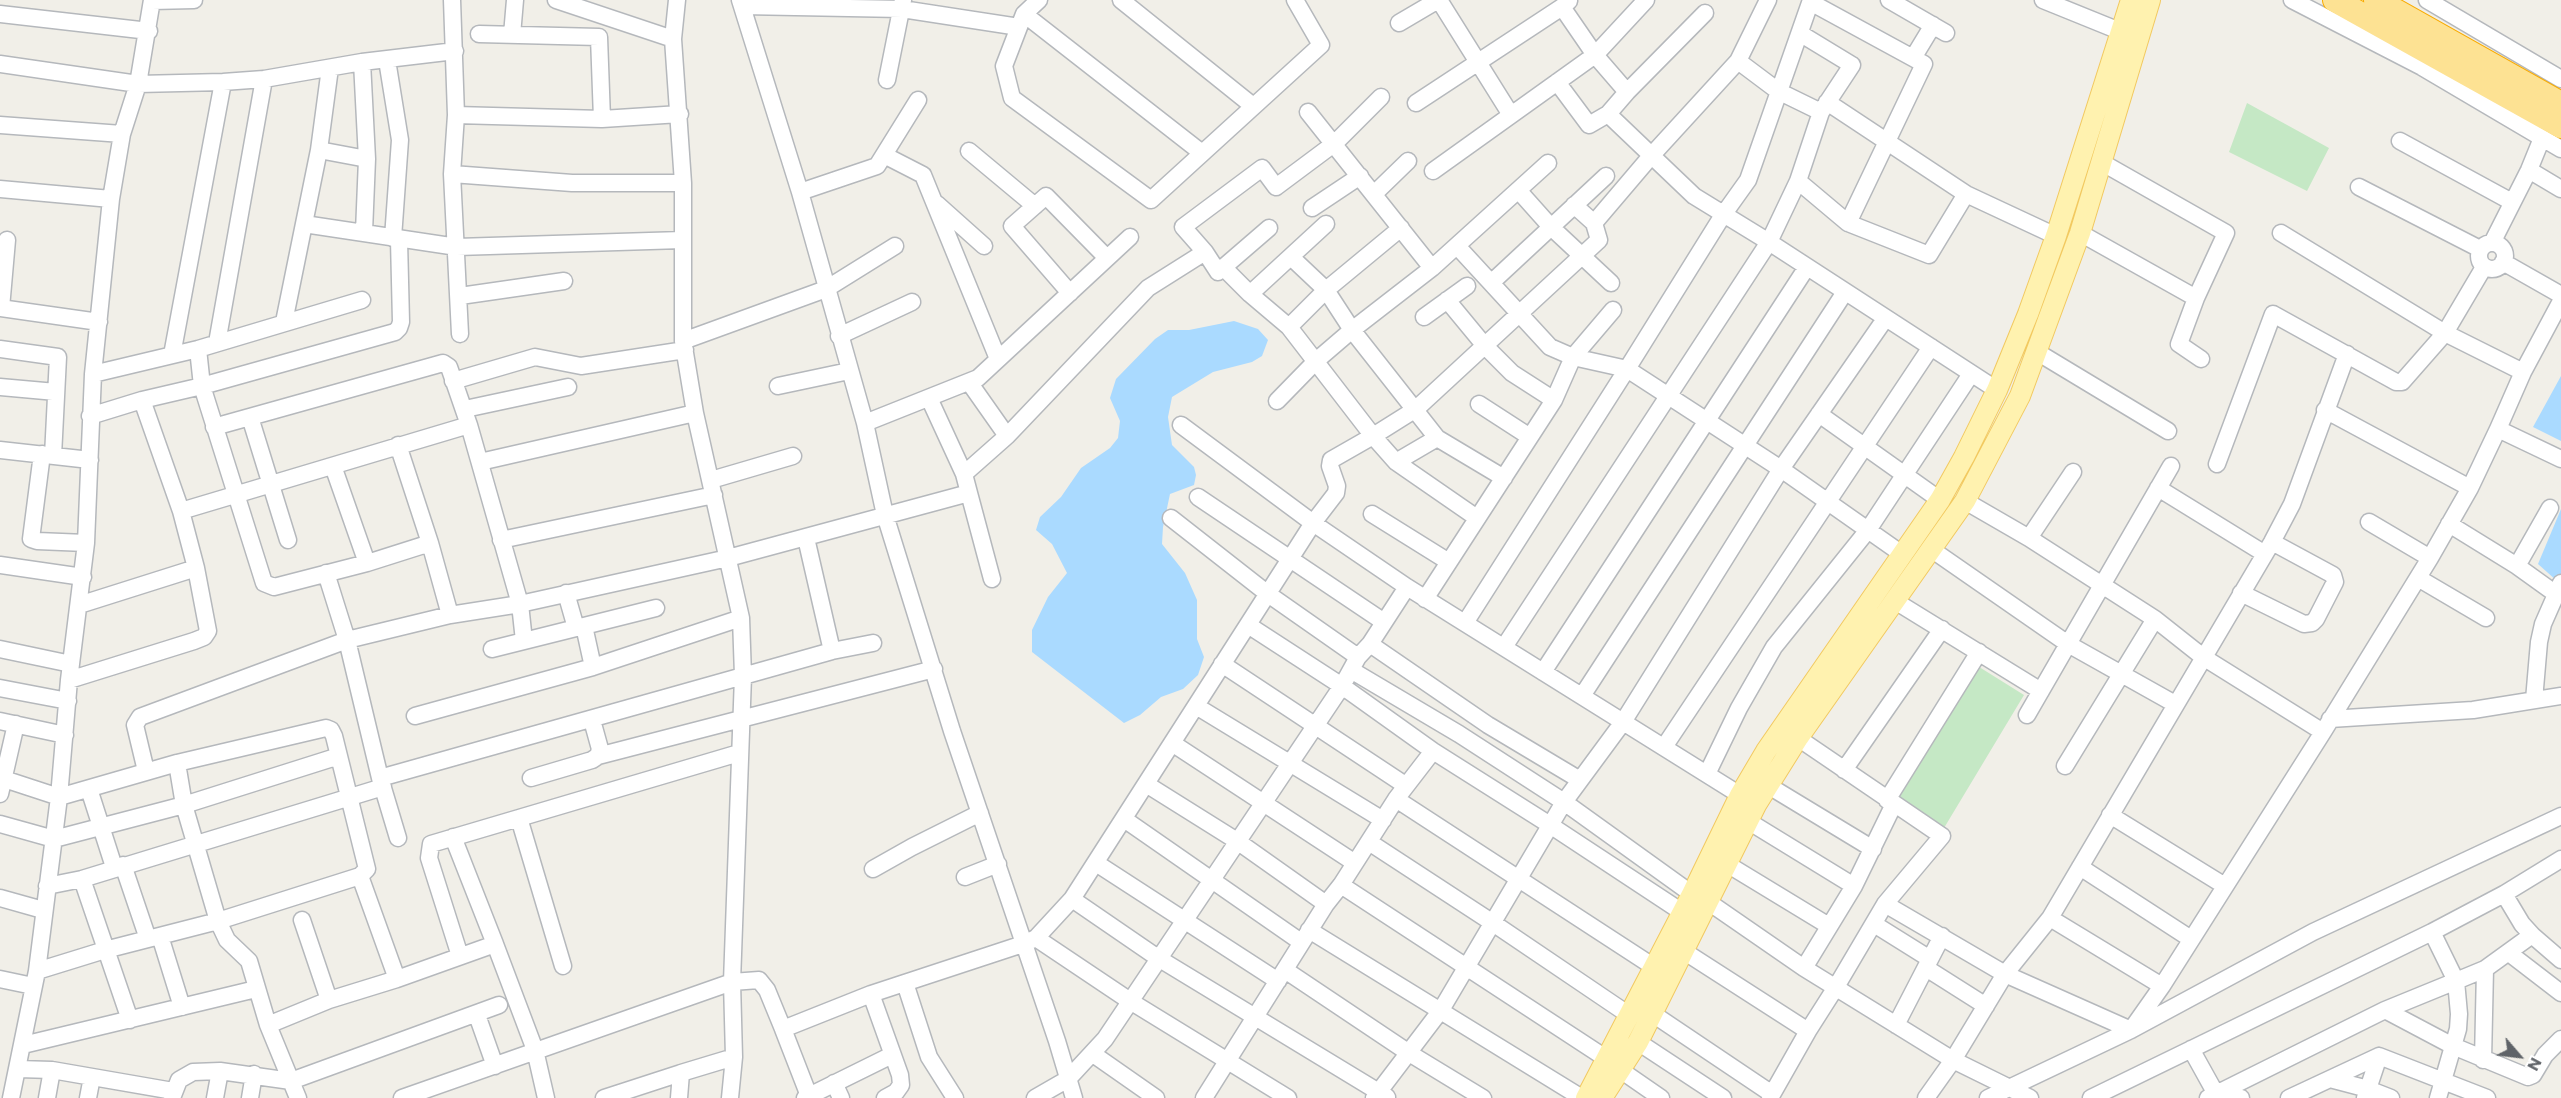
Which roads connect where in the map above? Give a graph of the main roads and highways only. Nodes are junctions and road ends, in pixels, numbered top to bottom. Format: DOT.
graph roads {
  1 [pos="2131,0"];
  2 [pos="2150,0"];
  3 [pos="2335,0"];
  4 [pos="2376,0"];
  5 [pos="2561,104"];
  6 [pos="2551,132"];
  7 [pos="1699,898"];
  8 [pos="1613,1064"];
  9 [pos="1584,1098"];
  10 [pos="1602,1098"];
  1 -- 7 [label="main road"];
  2 -- 7 [label="main road"];
  3 -- 6 [label="highway"];
  4 -- 5 [label="highway"];
  7 -- 8 [label="main road"];
  7 -- 8 [label="main road"];
  8 -- 9 [label="main road"];
  8 -- 10 [label="main road"];
}
